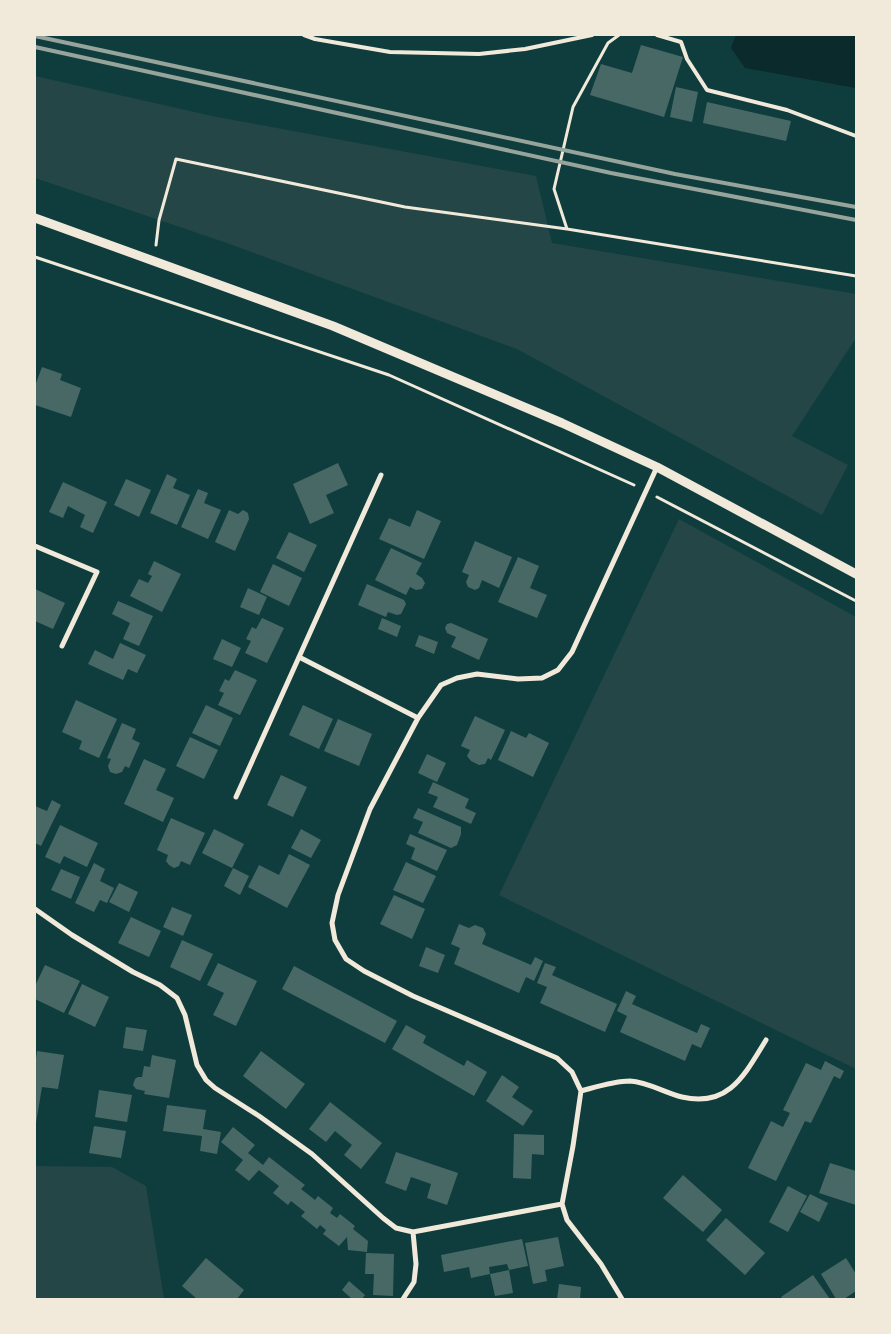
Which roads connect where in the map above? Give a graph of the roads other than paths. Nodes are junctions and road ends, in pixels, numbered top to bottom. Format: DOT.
graph roads {
  1 [pos="304,35"];
  2 [pos="592,35"];
  3 [pos="656,35"];
  4 [pos="856,136"];
  5 [pos="35,218"];
  6 [pos="657,467"];
  7 [pos="382,475"];
  8 [pos="35,546"];
  9 [pos="856,574"];
  10 [pos="62,646"];
  11 [pos="299,657"];
  12 [pos="418,718"];
  13 [pos="236,797"];
  14 [pos="35,909"];
  15 [pos="766,1040"];
  16 [pos="581,1091"];
  17 [pos="562,1204"];
  18 [pos="413,1232"];
  19 [pos="403,1299"];
  20 [pos="622,1299"];
  1 -- 2 [label="lane"];
  3 -- 4 [label="lane"];
  5 -- 6 [label="street"];
  6 -- 9 [label="street"];
  6 -- 12 [label="street"];
  7 -- 11 [label="street"];
  8 -- 10 [label="street"];
  11 -- 12 [label="street"];
  11 -- 13 [label="street"];
  12 -- 16 [label="street"];
  14 -- 18 [label="street"];
  15 -- 16 [label="street"];
  16 -- 17 [label="street"];
  17 -- 18 [label="street"];
  17 -- 20 [label="street"];
  18 -- 19 [label="street"];
}
